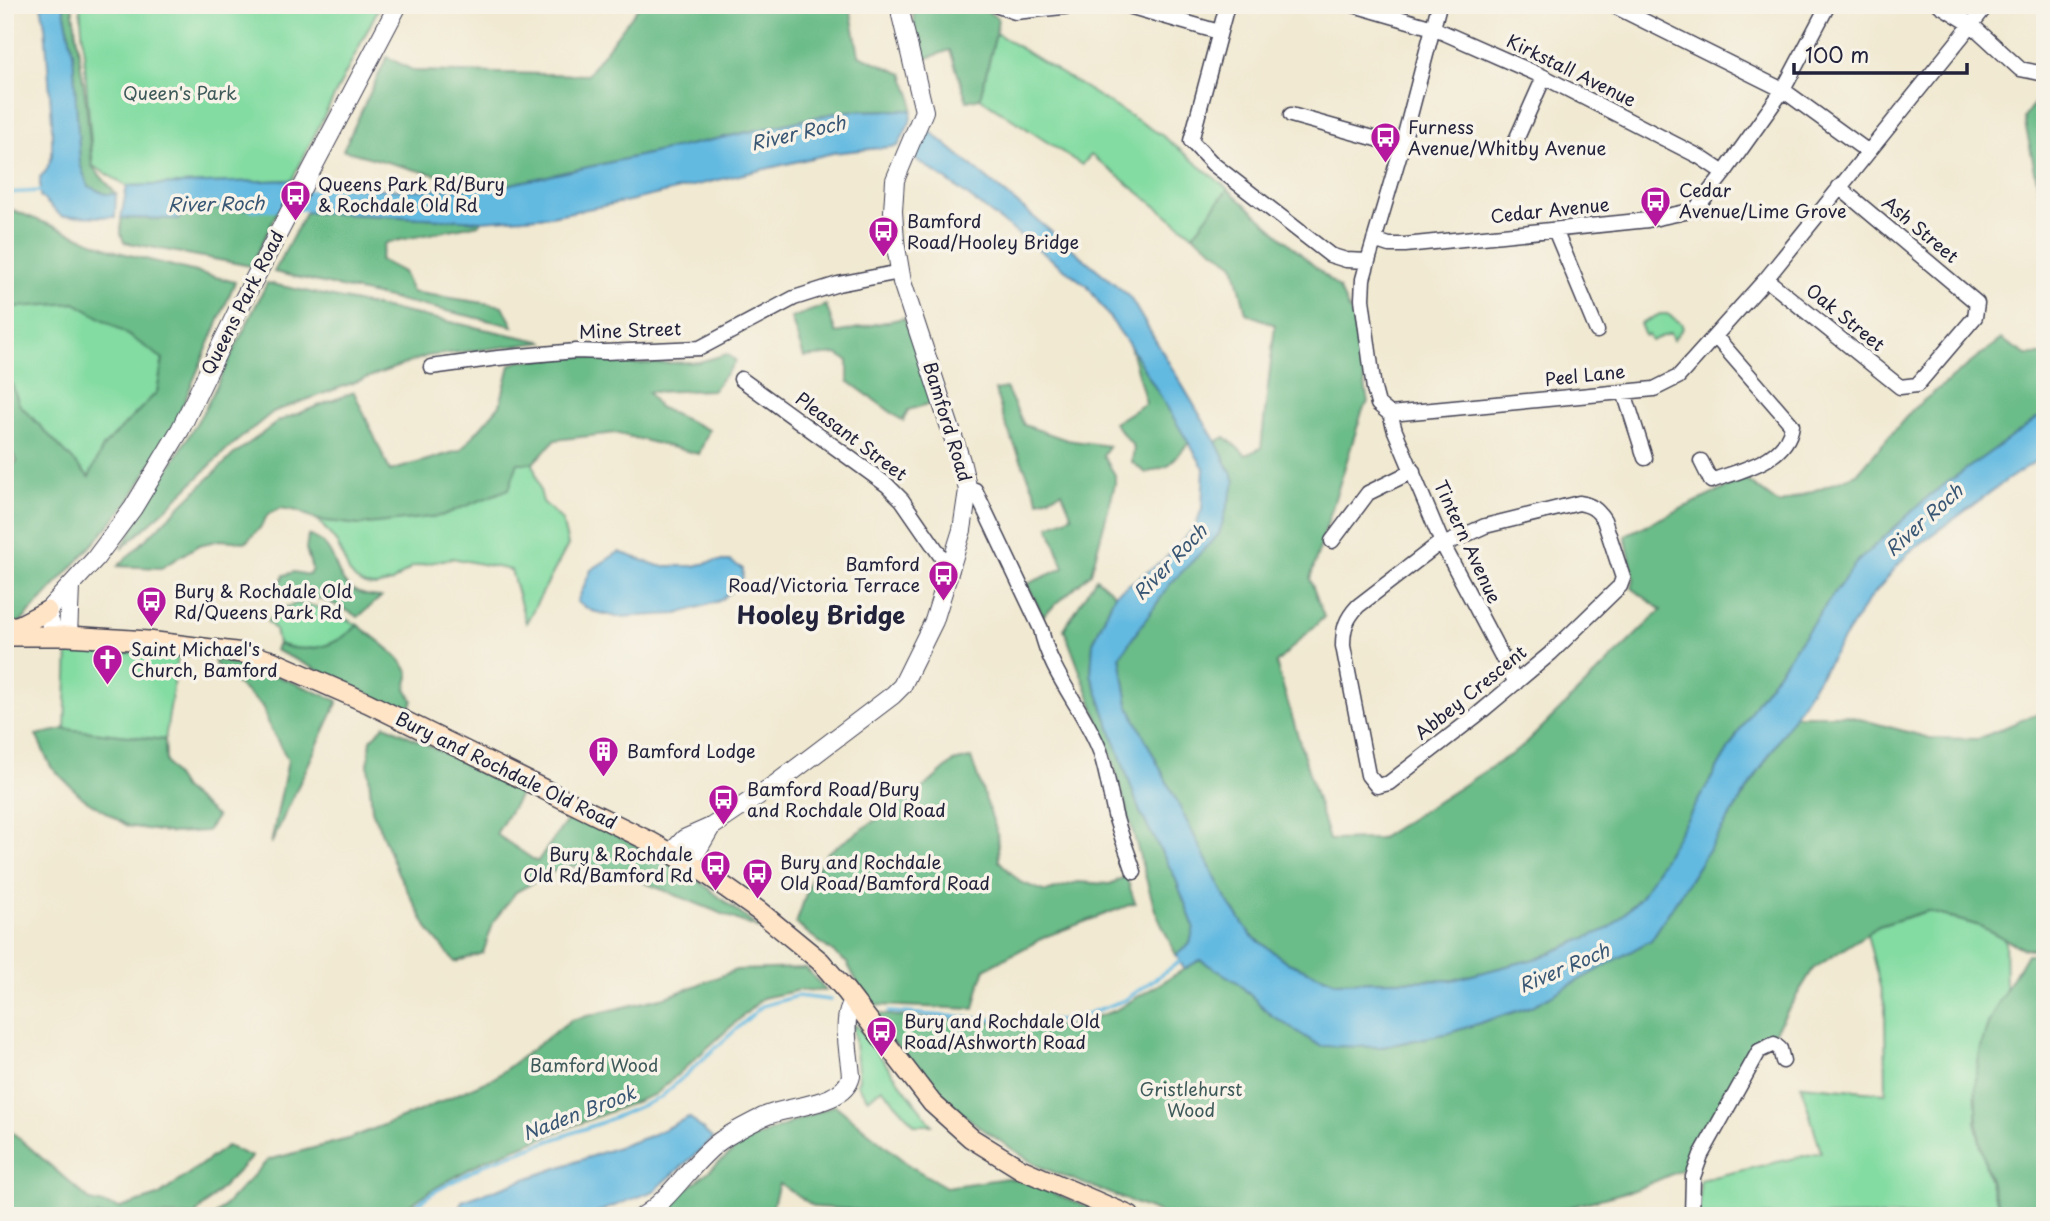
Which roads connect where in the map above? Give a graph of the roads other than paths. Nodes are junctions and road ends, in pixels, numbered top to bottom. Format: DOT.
graph roads {
  1 [pos="398,5"];
  2 [pos="902,5"];
  3 [pos="996,5"];
  4 [pos="1081,5"];
  5 [pos="1125,5"];
  6 [pos="1227,5"];
  7 [pos="1354,5"];
  8 [pos="1439,5"];
  9 [pos="1612,5"];
  10 [pos="1828,5"];
  11 [pos="1940,5"];
  12 [pos="1986,6"];
  13 [pos="1049,7"];
  14 [pos="1972,25"];
  15 [pos="1433,28"];
  16 [pos="1219,32"];
  17 [pos="2045,74"];
  18 [pos="1544,77"];
  19 [pos="1783,90"];
  20 [pos="1292,115"];
  21 [pos="1516,140"];
  22 [pos="1402,146"];
  23 [pos="1867,151"];
  24 [pos="1724,173"];
  25 [pos="1839,187"];
  26 [pos="1555,230"];
  27 [pos="1374,240"];
  28 [pos="1368,261"];
  29 [pos="900,272"];
  30 [pos="1766,279"];
  31 [pos="1597,331"];
  32 [pos="1715,336"];
  33 [pos="431,367"];
  34 [pos="741,379"];
  35 [pos="1900,387"];
  36 [pos="1624,392"];
  37 [pos="1390,414"];
  38 [pos="1645,458"];
  39 [pos="1701,461"];
  40 [pos="1413,471"];
  41 [pos="968,490"];
  42 [pos="1332,541"];
  43 [pos="1442,543"];
  44 [pos="951,571"];
  45 [pos="70,587"];
  46 [pos="47,611"];
  47 [pos="5,628"];
  48 [pos="5,636"];
  49 [pos="61,636"];
  50 [pos="1516,683"];
  51 [pos="711,827"];
  52 [pos="671,853"];
  53 [pos="690,863"];
  54 [pos="1134,872"];
  55 [pos="854,1002"];
  56 [pos="1783,1061"];
  57 [pos="642,1216"];
  58 [pos="1130,1216"];
  59 [pos="1692,1216"];
  1 -- 45 [label="street, Queens Park Road"];
  2 -- 29 [label="street, Bamford Road"];
  3 -- 13 [label="street"];
  4 -- 13 [label="street"];
  5 -- 16 [label="street"];
  6 -- 16 [label="street"];
  7 -- 15 [label="street, Kirkstall Avenue"];
  8 -- 15 [label="street"];
  9 -- 19 [label="street"];
  10 -- 19 [label="street, Cedar Avenue"];
  11 -- 14 [label="street"];
  12 -- 14 [label="street, Peel Lane"];
  14 -- 17 [label="street"];
  14 -- 23 [label="street, Peel Lane"];
  15 -- 18 [label="street, Kirkstall Avenue"];
  15 -- 22 [label="street"];
  16 -- 28 [label="street"];
  18 -- 21 [label="street"];
  18 -- 24 [label="street, Kirkstall Avenue"];
  19 -- 23 [label="street"];
  19 -- 24 [label="street, Cedar Avenue"];
  20 -- 22 [label="street"];
  22 -- 27 [label="street"];
  23 -- 25 [label="street, Peel Lane"];
  24 -- 26 [label="street, Cedar Avenue"];
  25 -- 30 [label="street, Peel Lane"];
  25 -- 35 [label="street, Ash Street"];
  26 -- 27 [label="street, Cedar Avenue"];
  26 -- 31 [label="street"];
  27 -- 28 [label="street"];
  28 -- 37 [label="street"];
  29 -- 33 [label="street, Mine Street"];
  29 -- 41 [label="street, Bamford Road"];
  30 -- 32 [label="street, Peel Lane"];
  30 -- 35 [label="street, Oak Street"];
  32 -- 36 [label="street, Peel Lane"];
  32 -- 39 [label="street"];
  34 -- 44 [label="street, Pleasant Street"];
  36 -- 37 [label="street, Peel Lane"];
  36 -- 38 [label="street"];
  37 -- 40 [label="street, Tintern Avenue"];
  40 -- 42 [label="street"];
  40 -- 43 [label="street, Tintern Avenue"];
  41 -- 44 [label="street, Bamford Road"];
  41 -- 54 [label="street"];
  43 -- 50 [label="street, Tintern Avenue"];
  43 -- 50 [label="street, Abbey Crescent"];
  43 -- 50 [label="street, Abbey Crescent"];
  44 -- 51 [label="street, Bamford Road"];
  45 -- 46 [label="street, Queens Park Road"];
  45 -- 49 [label="street"];
  46 -- 47 [label="main road"];
  46 -- 49 [label="street"];
  48 -- 49 [label="main road, Bury and Rochdale Old Road"];
  49 -- 52 [label="main road, Bury and Rochdale Old Road"];
  51 -- 52 [label="street, Bamford Road"];
  51 -- 53 [label="street, Bamford Road"];
  52 -- 53 [label="main road, Bury and Rochdale Old Road"];
  53 -- 55 [label="main road, Bury and Rochdale Old Road"];
  55 -- 57 [label="street"];
  55 -- 58 [label="main road, Bury and Rochdale Old Road"];
  56 -- 59 [label="street"];
}
